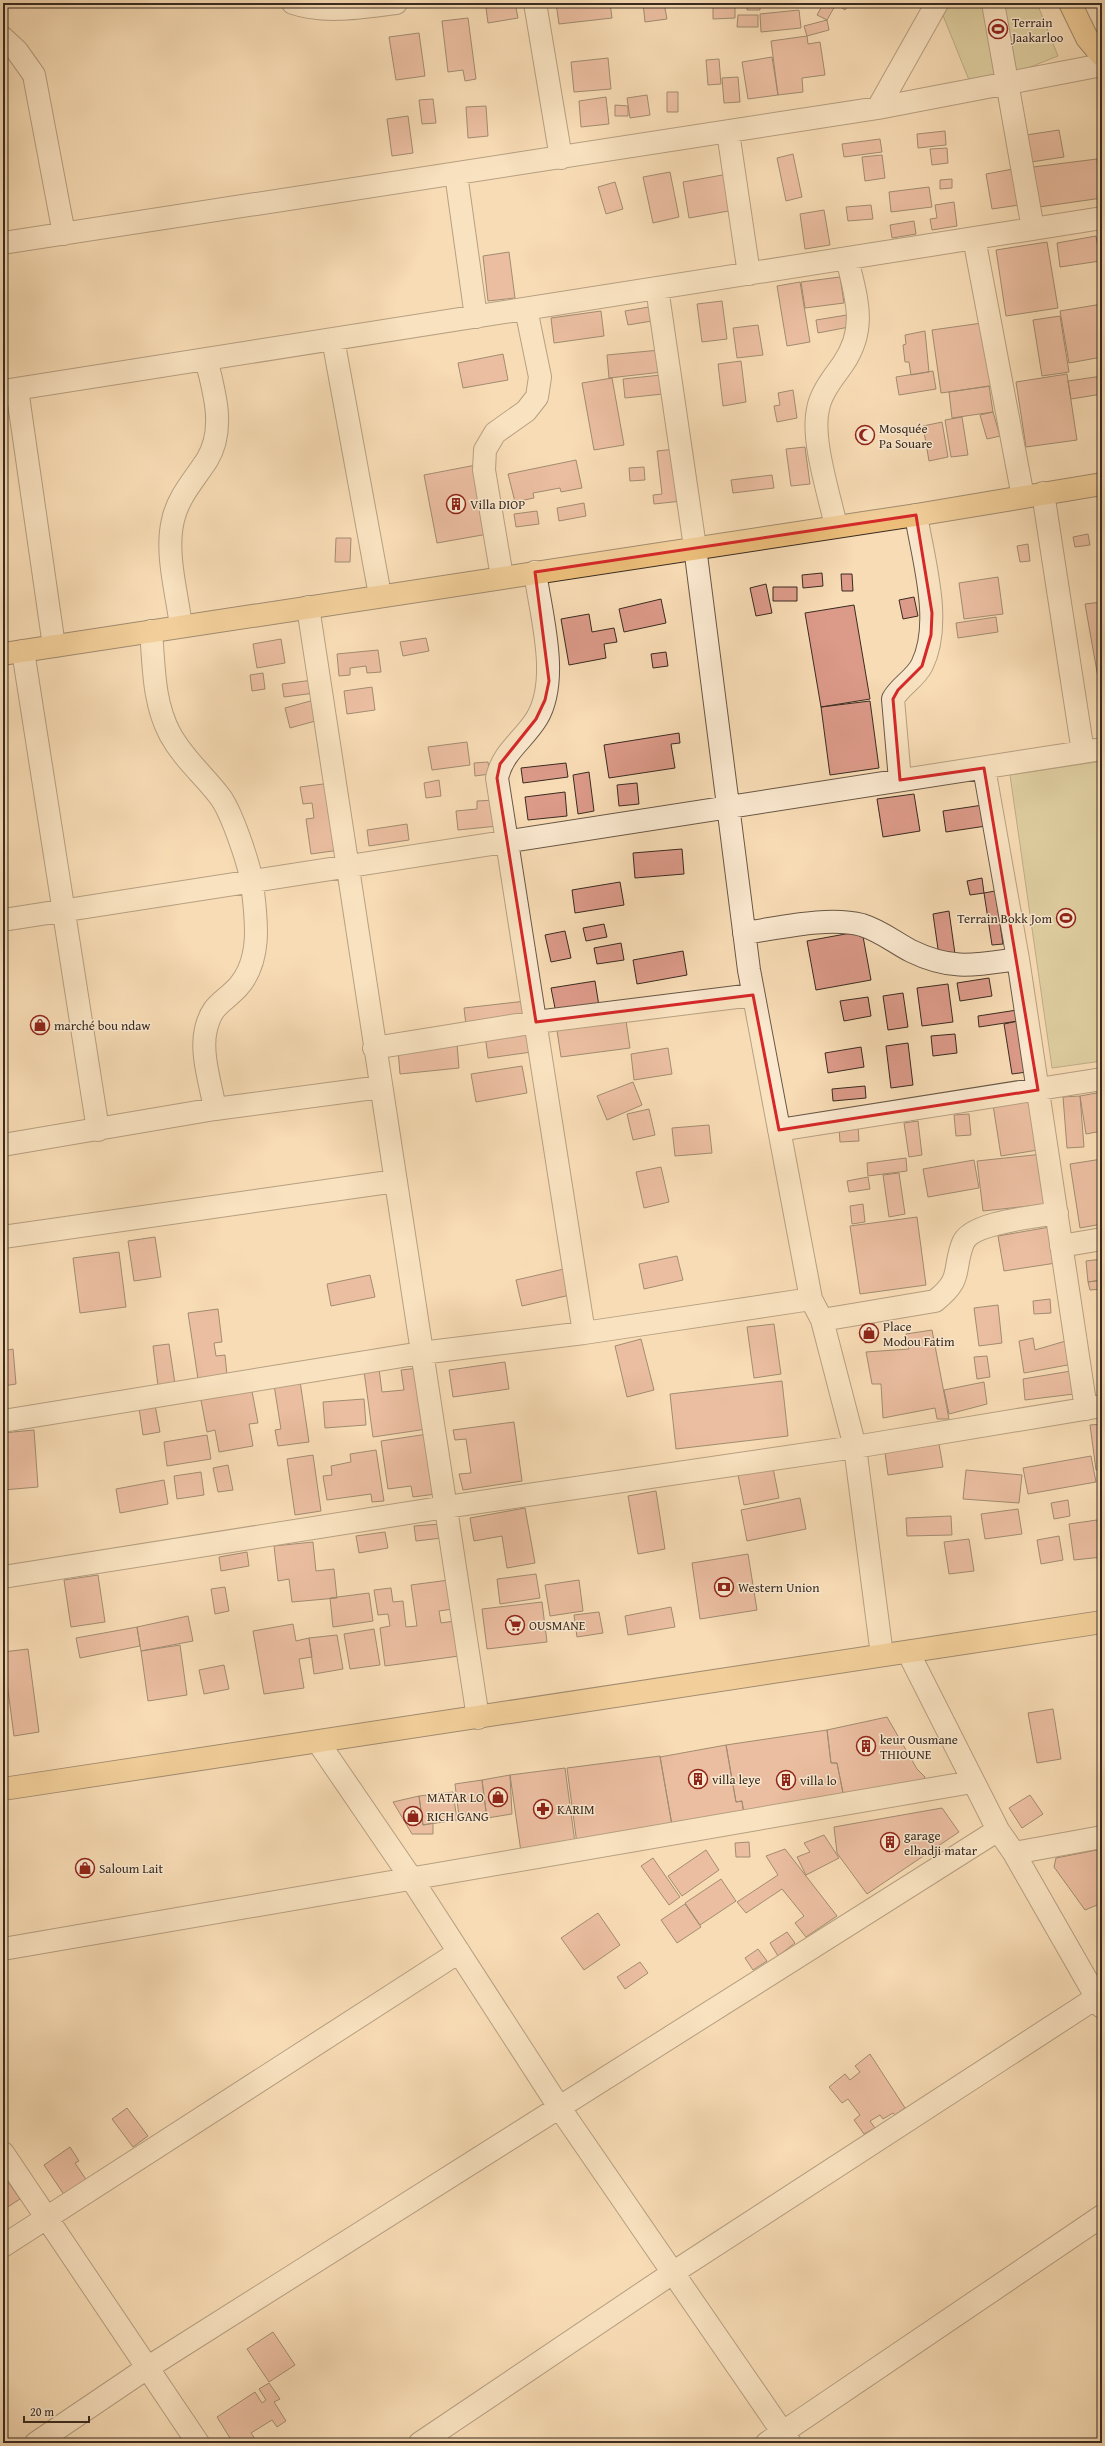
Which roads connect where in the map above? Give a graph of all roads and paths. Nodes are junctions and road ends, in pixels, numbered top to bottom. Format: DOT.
graph roads {
  1 [pos="293,3"];
  2 [pos="396,3"];
  3 [pos="535,3"];
  4 [pos="937,3"];
  5 [pos="993,3"];
  6 [pos="1070,3"];
  7 [pos="8,47"];
  8 [pos="1102,56"];
  9 [pos="1102,65"];
  10 [pos="1006,84"];
  11 [pos="878,108"];
  12 [pos="728,132"];
  13 [pos="561,158"];
  14 [pos="456,174"];
  15 [pos="1102,218"];
  16 [pos="1033,229"];
  17 [pos="64,234"];
  18 [pos="974,238"];
  19 [pos="3,243"];
  20 [pos="847,258"];
  21 [pos="749,274"];
  22 [pos="657,288"];
  23 [pos="526,309"];
  24 [pos="476,317"];
  25 [pos="333,339"];
  26 [pos="206,359"];
  27 [pos="10,390"];
  28 [pos="1102,484"];
  29 [pos="1033,495"];
  30 [pos="916,515"];
  31 [pos="836,526"];
  32 [pos="695,547"];
  33 [pos="535,572"];
  34 [pos="502,577"];
  35 [pos="380,595"];
  36 [pos="308,606"];
  37 [pos="181,626"];
  38 [pos="151,631"];
  39 [pos="54,646"];
  40 [pos="13,652"];
  41 [pos="1093,751"];
  42 [pos="984,768"];
  43 [pos="900,780"];
  44 [pos="728,807"];
  45 [pos="507,842"];
  46 [pos="347,866"];
  47 [pos="251,881"];
  48 [pos="64,910"];
  49 [pos="3,920"];
  50 [pos="744,933"];
  51 [pos="1018,959"];
  52 [pos="754,995"];
  53 [pos="536,1022"];
  54 [pos="374,1048"];
  55 [pos="1102,1079"];
  56 [pos="381,1086"];
  57 [pos="1038,1090"];
  58 [pos="215,1110"];
  59 [pos="98,1130"];
  60 [pos="779,1130"];
  61 [pos="3,1145"];
  62 [pos="396,1182"];
  63 [pos="1056,1213"];
  64 [pos="3,1237"];
  65 [pos="1102,1239"];
  66 [pos="1061,1246"];
  67 [pos="811,1299"];
  68 [pos="822,1320"];
  69 [pos="584,1333"];
  70 [pos="421,1353"];
  71 [pos="1094,1407"];
  72 [pos="3,1421"];
  73 [pos="855,1447"];
  74 [pos="446,1507"];
  75 [pos="3,1577"];
  76 [pos="1102,1622"];
  77 [pos="908,1652"];
  78 [pos="882,1655"];
  79 [pos="478,1718"];
  80 [pos="318,1742"];
  81 [pos="972,1782"];
  82 [pos="3,1789"];
  83 [pos="998,1830"];
  84 [pos="1102,1837"];
  85 [pos="1014,1853"];
  86 [pos="411,1878"];
  87 [pos="3,1949"];
  88 [pos="459,1952"];
  89 [pos="1100,2000"];
  90 [pos="559,2107"];
  91 [pos="3,2153"];
  92 [pos="1102,2216"];
  93 [pos="47,2218"];
  94 [pos="3,2246"];
  95 [pos="674,2272"];
  96 [pos="147,2368"];
  97 [pos="780,2439"];
  98 [pos="36,2443"];
  99 [pos="198,2443"];
  100 [pos="420,2443"];
  1 -- 2 [label="street"];
  3 -- 13 [label="street"];
  4 -- 11 [label="street"];
  5 -- 10 [label="street"];
  6 -- 8 [label="main road"];
  7 -- 17 [label="street"];
  9 -- 10 [label="street"];
  10 -- 11 [label="street"];
  10 -- 16 [label="street"];
  11 -- 12 [label="street"];
  12 -- 13 [label="street"];
  12 -- 21 [label="street"];
  13 -- 14 [label="street"];
  14 -- 17 [label="street"];
  14 -- 24 [label="street"];
  15 -- 16 [label="street"];
  16 -- 18 [label="street"];
  17 -- 19 [label="street"];
  18 -- 20 [label="street"];
  18 -- 29 [label="street"];
  20 -- 21 [label="street"];
  20 -- 31 [label="street"];
  21 -- 22 [label="street"];
  22 -- 23 [label="street"];
  22 -- 32 [label="street"];
  23 -- 24 [label="street"];
  23 -- 34 [label="street"];
  24 -- 25 [label="street"];
  25 -- 26 [label="street"];
  25 -- 35 [label="street"];
  26 -- 27 [label="street"];
  26 -- 37 [label="street"];
  27 -- 39 [label="street"];
  28 -- 29 [label="main road"];
  29 -- 30 [label="main road"];
  29 -- 41 [label="street"];
  30 -- 31 [label="main road"];
  30 -- 43 [label="street"];
  31 -- 32 [label="main road"];
  32 -- 33 [label="main road"];
  32 -- 44 [label="street"];
  33 -- 34 [label="main road"];
  33 -- 45 [label="street"];
  34 -- 35 [label="main road"];
  35 -- 36 [label="main road"];
  36 -- 37 [label="main road"];
  36 -- 46 [label="street"];
  37 -- 38 [label="main road"];
  38 -- 39 [label="main road"];
  38 -- 47 [label="street"];
  39 -- 40 [label="main road"];
  40 -- 48 [label="street"];
  41 -- 42 [label="street"];
  42 -- 43 [label="street"];
  42 -- 51 [label="street"];
  43 -- 44 [label="street"];
  44 -- 45 [label="street"];
  44 -- 50 [label="street"];
  45 -- 46 [label="street"];
  45 -- 53 [label="street"];
  46 -- 47 [label="street"];
  46 -- 54 [label="street"];
  47 -- 48 [label="street"];
  47 -- 58 [label="street"];
  48 -- 49 [label="street"];
  48 -- 59 [label="street"];
  50 -- 51 [label="street"];
  50 -- 52 [label="street"];
  51 -- 57 [label="street"];
  52 -- 53 [label="street"];
  52 -- 60 [label="street"];
  53 -- 54 [label="street"];
  53 -- 69 [label="street"];
  54 -- 56 [label="street"];
  55 -- 57 [label="street"];
  56 -- 58 [label="street"];
  56 -- 62 [label="street"];
  57 -- 60 [label="street"];
  57 -- 63 [label="street"];
  58 -- 59 [label="street"];
  59 -- 61 [label="street"];
  60 -- 67 [label="street"];
  62 -- 64 [label="street"];
  62 -- 70 [label="street"];
  63 -- 66 [label="street"];
  63 -- 68 [label="street"];
  65 -- 66 [label="street"];
  66 -- 71 [label="street"];
  67 -- 68 [label="street"];
  67 -- 69 [label="street"];
  68 -- 73 [label="street"];
  69 -- 70 [label="street"];
  70 -- 72 [label="street"];
  70 -- 74 [label="street"];
  71 -- 73 [label="street"];
  73 -- 74 [label="street"];
  73 -- 78 [label="street"];
  74 -- 75 [label="street"];
  74 -- 79 [label="street"];
  76 -- 77 [label="main road"];
  77 -- 78 [label="main road"];
  77 -- 81 [label="street"];
  78 -- 79 [label="main road"];
  79 -- 80 [label="main road"];
  80 -- 82 [label="main road"];
  80 -- 86 [label="street"];
  81 -- 83 [label="street"];
  81 -- 86 [label="street"];
  83 -- 85 [label="street"];
  83 -- 90 [label="street"];
  84 -- 85 [label="street"];
  85 -- 89 [label="street"];
  86 -- 87 [label="street"];
  86 -- 88 [label="street"];
  88 -- 90 [label="street"];
  88 -- 93 [label="street"];
  89 -- 95 [label="street"];
  90 -- 95 [label="street"];
  90 -- 96 [label="street"];
  91 -- 93 [label="street"];
  92 -- 97 [label="street"];
  93 -- 94 [label="street"];
  93 -- 96 [label="street"];
  95 -- 97 [label="street"];
  95 -- 100 [label="street"];
  96 -- 98 [label="street"];
  96 -- 99 [label="street"];
}
